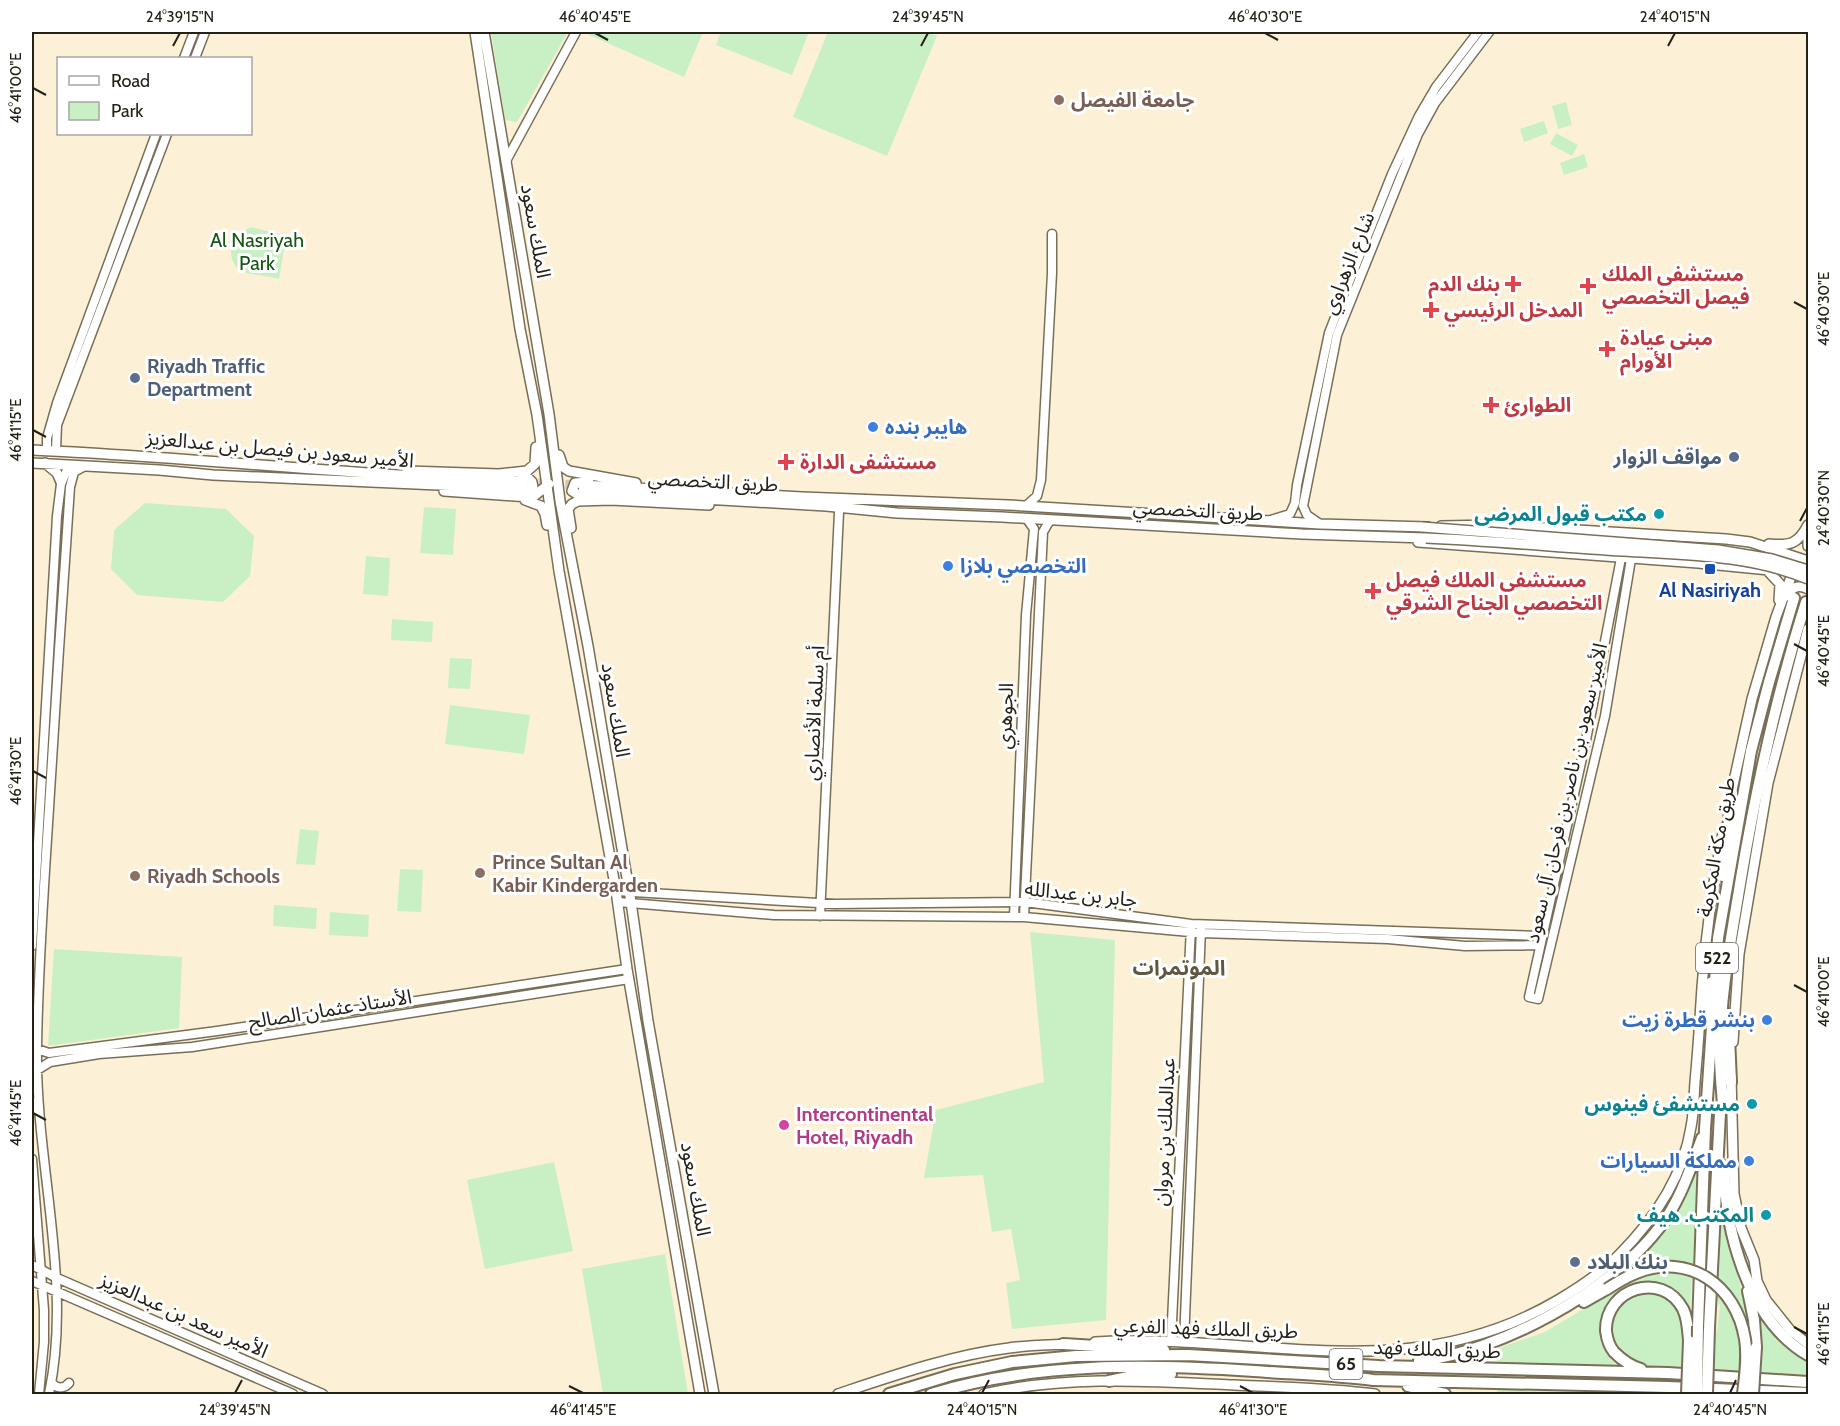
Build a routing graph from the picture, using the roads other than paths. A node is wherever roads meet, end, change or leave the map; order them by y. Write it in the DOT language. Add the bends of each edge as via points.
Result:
graph roads {
  1 [pos="194,32"];
  2 [pos="205,32"];
  3 [pos="470,32"];
  4 [pos="475,32"];
  5 [pos="485,32"];
  6 [pos="1478,32"];
  7 [pos="1489,32"];
  8 [pos="573,35"];
  9 [pos="184,57"];
  10 [pos="195,57"];
  11 [pos="156,135"];
  12 [pos="167,135"];
  13 [pos="492,141"];
  14 [pos="506,161"];
  15 [pos="1052,234"];
  16 [pos="549,414"];
  17 [pos="537,415"];
  18 [pos="32,450"];
  19 [pos="52,450"];
  20 [pos="161,458"];
  21 [pos="32,463"];
  22 [pos="45,464"];
  23 [pos="69,465"];
  24 [pos="85,466"];
  25 [pos="303,474"];
  26 [pos="499,474"];
  27 [pos="1303,481"];
  28 [pos="61,483"];
  29 [pos="639,483"];
  30 [pos="70,487"];
  31 [pos="554,489"];
  32 [pos="499,495"];
  33 [pos="802,497"];
  34 [pos="611,500"];
  35 [pos="1026,506"];
  36 [pos="839,512"];
  37 [pos="897,513"];
  38 [pos="1027,519"];
  39 [pos="1050,520"];
  40 [pos="1271,520"];
  41 [pos="1320,524"];
  42 [pos="1809,525"];
  43 [pos="1422,527"];
  44 [pos="1388,538"];
  45 [pos="1809,540"];
  46 [pos="1750,542"];
  47 [pos="1809,546"];
  48 [pos="1626,558"];
  49 [pos="1809,561"];
  50 [pos="572,569"];
  51 [pos="1766,569"];
  52 [pos="1809,569"];
  53 [pos="559,571"];
  54 [pos="1791,577"];
  55 [pos="1809,581"];
  56 [pos="1809,589"];
  57 [pos="1794,598"];
  58 [pos="1806,602"];
  59 [pos="1776,617"];
  60 [pos="1809,629"];
  61 [pos="1768,783"];
  62 [pos="1732,793"];
  63 [pos="33,889"];
  64 [pos="44,890"];
  65 [pos="629,890"];
  66 [pos="616,891"];
  67 [pos="618,902"];
  68 [pos="631,902"];
  69 [pos="1025,902"];
  70 [pos="821,903"];
  71 [pos="1014,903"];
  72 [pos="820,916"];
  73 [pos="1014,917"];
  74 [pos="1024,917"];
  75 [pos="1735,917"];
  76 [pos="1191,928"];
  77 [pos="1201,928"];
  78 [pos="1718,938"];
  79 [pos="1541,941"];
  80 [pos="32,945"];
  81 [pos="1730,952"];
  82 [pos="627,969"];
  83 [pos="629,979"];
  84 [pos="36,1049"];
  85 [pos="1698,1057"];
  86 [pos="49,1058"];
  87 [pos="37,1070"];
  88 [pos="1731,1082"];
  89 [pos="32,1102"];
  90 [pos="1723,1105"];
  91 [pos="32,1110"];
  92 [pos="1706,1129"];
  93 [pos="32,1159"];
  94 [pos="1177,1210"];
  95 [pos="1190,1210"];
  96 [pos="32,1265"];
  97 [pos="41,1269"];
  98 [pos="1744,1274"];
  99 [pos="1698,1277"];
  100 [pos="57,1278"];
  101 [pos="32,1281"];
  102 [pos="42,1286"];
  103 [pos="57,1292"];
  104 [pos="1689,1341"];
  105 [pos="1171,1342"];
  106 [pos="1184,1342"];
  107 [pos="1806,1342"];
  108 [pos="1064,1344"];
  109 [pos="1188,1355"];
  110 [pos="1809,1355"];
  111 [pos="1445,1357"];
  112 [pos="1379,1366"];
  113 [pos="1206,1368"];
  114 [pos="1668,1373"];
  115 [pos="1372,1380"];
  116 [pos="1108,1381"];
  117 [pos="1809,1382"];
  118 [pos="52,1383"];
  119 [pos="69,1383"];
  120 [pos="1668,1387"];
  121 [pos="1809,1393"];
  122 [pos="39,1395"];
  123 [pos="49,1395"];
  124 [pos="293,1395"];
  125 [pos="323,1395"];
  126 [pos="700,1395"];
  127 [pos="716,1395"];
  128 [pos="838,1395"];
  129 [pos="889,1395"];
  130 [pos="931,1395"];
  131 [pos="984,1395"];
  132 [pos="1375,1395"];
  133 [pos="1445,1395"];
  134 [pos="1631,1395"];
  135 [pos="1687,1395"];
  136 [pos="1697,1395"];
  137 [pos="1707,1395"];
  138 [pos="1743,1395"];
  139 [pos="1753,1395"];
  1 -- 9 [label="street"];
  2 -- 10 [label="street"];
  3 -- 13 [label="main road" via="478,93"];
  4 -- 13 [label="main road, الملك سعود"];
  5 -- 14 [label="main road, الملك سعود"];
  6 -- 27 [label="street" via="1419,116 1349,281 1329,333"];
  7 -- 27 [label="street, شارع الزهراوي" via="1452,78 1409,154 1337,335"];
  8 -- 14 [label="street"];
  11 -- 19 [label="street" via="50,426"];
  12 -- 19 [label="street" via="88,339"];
  13 -- 17 [label="main road, الملك سعود"];
  14 -- 16 [label="main road, الملك سعود"];
  15 -- 35 [label="street" via="1041,480 1037,496"];
  16 -- 29 [label="main road" via="562,467 577,474"];
  16 -- 31 [label="main road, الملك سعود"];
  17 -- 26 [label="main road" via="536,464 528,471"];
  17 -- 31 [label="main road, الملك سعود" via="544,470"];
  18 -- 19 [label="main road, الأمير سعود بن فيصل بن عبدالعزيز"];
  19 -- 20 [label="main road, الأمير سعود بن فيصل بن عبدالعزيز"];
  20 -- 23 [label="main road" via="78,458"];
  20 -- 25 [label="main road, الأمير سعود بن فيصل بن عبدالعزيز"];
  21 -- 22 [label="main road, الأمير سعود بن فيصل بن عبدالعزيز"];
  22 -- 23 [label="main road, الأمير سعود بن فيصل بن عبدالعزيز"];
  22 -- 28 [label="main road" via="57,473"];
  23 -- 24 [label="main road, الأمير سعود بن فيصل بن عبدالعزيز"];
  23 -- 28 [label="street"];
  24 -- 25 [label="main road, الأمير سعود بن فيصل بن عبدالعزيز" via="213,475"];
  24 -- 30 [label="street" via="74,472"];
  25 -- 25 [label="main road, الأمير سعود بن فيصل بن عبدالعزيز" via="426,478 525,485 381,482"];
  25 -- 26 [label="main road" via="318,467"];
  25 -- 32 [label="main road" via="345,486"];
  26 -- 31 [label="main road" via="536,475"];
  26 -- 32 [label="main road" via="528,478 533,488 528,493"];
  27 -- 40 [label="street" via="1297,486 1290,514"];
  27 -- 41 [label="street, شارع الزهراوي" via="1305,512"];
  28 -- 30 [label="street"];
  28 -- 63 [label="street"];
  29 -- 31 [label="main road" via="576,477"];
  29 -- 33 [label="main road"];
  29 -- 34 [label="main road" via="583,481 573,486 572,491 580,496"];
  30 -- 64 [label="street"];
  31 -- 32 [label="main road" via="529,497"];
  31 -- 34 [label="main road" via="576,498"];
  31 -- 50 [label="main road, الملك سعود"];
  31 -- 53 [label="main road, الملك سعود"];
  32 -- 53 [label="main road" via="541,506"];
  33 -- 35 [label="main road, طريق التخصصي"];
  33 -- 37 [label="main road, طريق التخصصي" via="582,489"];
  34 -- 36 [label="main road"];
  34 -- 50 [label="main road" via="578,501 568,509"];
  35 -- 40 [label="main road, طريق التخصصي"];
  36 -- 37 [label="main road"];
  36 -- 70 [label="street, أم سلمة الأنصاري"];
  37 -- 38 [label="main road, طريق التخصصي"];
  38 -- 39 [label="main road, طريق التخصصي"];
  38 -- 71 [label="street, الجوهري" via="1034,529 1026,615"];
  39 -- 44 [label="main road, طريق التخصصي"];
  39 -- 69 [label="street, الجوهري" via="1043,532"];
  40 -- 41 [label="main road, طريق التخصصي"];
  41 -- 43 [label="main road, طريق التخصصي"];
  42 -- 46 [label="main road" via="1795,542 1785,545"];
  43 -- 46 [label="main road" via="1495,525"];
  43 -- 52 [label="main road, طريق التخصصي, bridge" via="1718,550"];
  44 -- 48 [label="main road"];
  44 -- 55 [label="main road, طريق التخصصي, bridge" via="1524,543 1710,557 1767,565"];
  45 -- 47 [label="main road"];
  46 -- 49 [label="main road"];
  46 -- 51 [label="main road" via="1774,555 1774,562"];
  48 -- 51 [label="main road"];
  48 -- 79 [label="street, الأمير سعود بن ناصر بن فرحان آل سعود"];
  48 -- 79 [label="street, الأمير سعود بن ناصر بن فرحان آل سعود" via="1605,716 1533,998"];
  50 -- 65 [label="main road, الملك سعود"];
  51 -- 54 [label="main road"];
  51 -- 59 [label="main road" via="1780,584"];
  52 -- 54 [label="main road"];
  53 -- 66 [label="main road, الملك سعود"];
  54 -- 55 [label="main road"];
  54 -- 59 [label="main road"];
  56 -- 59 [label="main road" via="1792,588"];
  57 -- 78 [label="highway, طريق مكة المكرمة / 522" via="1751,751"];
  58 -- 75 [label="highway, طريق مكة المكرمة / 522" via="1763,758"];
  59 -- 62 [label="main road" via="1752,699"];
  60 -- 61 [label="main road"];
  61 -- 75 [label="main road"];
  61 -- 88 [label="main road" via="1739,954"];
  62 -- 78 [label="highway"];
  62 -- 85 [label="main road" via="1710,912"];
  63 -- 64 [label="street"];
  63 -- 80 [label="street"];
  64 -- 84 [label="street"];
  65 -- 66 [label="street, جابر بن عبدالله"];
  65 -- 68 [label="main road, الملك سعود"];
  65 -- 70 [label="street, جابر بن عبدالله"];
  66 -- 67 [label="main road, الملك سعود"];
  67 -- 68 [label="street, جابر بن عبدالله"];
  67 -- 82 [label="main road, الملك سعود"];
  68 -- 72 [label="street, جابر بن عبدالله"];
  68 -- 127 [label="main road, الملك سعود" via="648,1021"];
  69 -- 71 [label="street, جابر بن عبدالله"];
  69 -- 74 [label="street, الجوهري"];
  69 -- 76 [label="street, جابر بن عبدالله"];
  70 -- 71 [label="street, جابر بن عبدالله"];
  70 -- 72 [label="street, أم سلمة الأنصاري"];
  71 -- 73 [label="street, الجوهري"];
  72 -- 73 [label="street, جابر بن عبدالله"];
  73 -- 74 [label="street, جابر بن عبدالله"];
  74 -- 76 [label="street, جابر بن عبدالله"];
  75 -- 81 [label="highway, طريق مكة المكرمة / 522"];
  76 -- 77 [label="street, جابر بن عبدالله"];
  76 -- 94 [label="street, عبدالملك بن مروان"];
  77 -- 79 [label="street, جابر بن عبدالله" via="1465,946"];
  77 -- 95 [label="street, عبدالملك بن مروان"];
  78 -- 85 [label="main road"];
  78 -- 92 [label="highway, طريق مكة المكرمة / 522"];
  81 -- 88 [label="highway"];
  81 -- 90 [label="highway, طريق مكة المكرمة / 522" via="1720,1054"];
  82 -- 83 [label="main road, الملك سعود"];
  82 -- 86 [label="street, الأستاذ عثمان الصالح"];
  83 -- 86 [label="street, الأستاذ عثمان الصالح" via="192,1047"];
  83 -- 126 [label="main road, الملك سعود"];
  84 -- 86 [label="street, الأستاذ عثمان الصالح"];
  84 -- 87 [label="street"];
  85 -- 106 [label="main road, طريق الملك فهد الفرعي" via="1692,1127 1670,1190 1649,1222 1606,1269 1539,1311 1475,1337 1376,1352"];
  86 -- 87 [label="street, الأستاذ عثمان الصالح"];
  87 -- 100 [label="street"];
  88 -- 107 [label="main road" via="1734,1194 1741,1228 1766,1300 1790,1330"];
  89 -- 91 [label="street"];
  90 -- 98 [label="highway" via="1727,1207"];
  90 -- 137 [label="highway, طريق مكة المكرمة / 522, bridge"];
  92 -- 99 [label="highway, طريق مكة المكرمة / 522"];
  92 -- 111 [label="highway" via="1678,1199 1636,1253 1591,1290 1534,1324"];
  93 -- 97 [label="street"];
  94 -- 95 [label="street"];
  94 -- 105 [label="street, عبدالملك بن مروان"];
  95 -- 106 [label="street, عبدالملك بن مروان"];
  96 -- 97 [label="street, الأمير سعد بن عبدالعزيز"];
  97 -- 100 [label="street, الأمير سعد بن عبدالعزيز"];
  97 -- 102 [label="street"];
  98 -- 110 [label="highway" via="1766,1316"];
  98 -- 139 [label="highway, bridge" via="1754,1320"];
  99 -- 104 [label="highway"];
  99 -- 136 [label="highway, طريق مكة المكرمة / 522, bridge"];
  100 -- 103 [label="street"];
  100 -- 125 [label="street, الأمير سعد بن عبدالعزيز"];
  101 -- 102 [label="street, الأمير سعد بن عبدالعزيز"];
  102 -- 103 [label="street, الأمير سعد بن عبدالعزيز"];
  102 -- 122 [label="street" via="44,1342"];
  103 -- 118 [label="street"];
  103 -- 124 [label="street, الأمير سعد بن عبدالعزيز"];
  104 -- 114 [label="highway" via="1683,1309 1661,1290 1632,1290 1611,1309 1606,1333 1614,1351 1634,1367"];
  104 -- 135 [label="highway, bridge"];
  105 -- 106 [label="main road, طريق الملك فهد الفرعي"];
  105 -- 108 [label="main road, طريق الملك فهد الفرعي"];
  108 -- 109 [label="highway"];
  108 -- 128 [label="main road, طريق الملك فهد الفرعي" via="1007,1348 885,1378"];
  109 -- 112 [label="highway, طريق الملك فهد / 65"];
  109 -- 129 [label="highway, طريق الملك فهد / 65" via="1076,1356 1012,1362 955,1374"];
  111 -- 112 [label="highway"];
  111 -- 138 [label="highway, bridge" via="1496,1345 1536,1330 1636,1273 1684,1268 1715,1283 1733,1304 1746,1351"];
  112 -- 114 [label="highway, طريق الملك فهد / 65"];
  113 -- 115 [label="highway, طريق الملك فهد / 65"];
  113 -- 116 [label="highway" via="1196,1374 1133,1376"];
  113 -- 130 [label="highway, طريق الملك فهد / 65" via="1056,1369 987,1379"];
  114 -- 117 [label="highway, طريق الملك فهد / 65"];
  115 -- 120 [label="highway, طريق الملك فهد / 65"];
  115 -- 133 [label="highway"];
  116 -- 131 [label="main road" via="1053,1383"];
  116 -- 132 [label="main road"];
  118 -- 119 [label="street" via="63,1387"];
  118 -- 123 [label="street"];
  120 -- 121 [label="highway, طريق الملك فهد / 65"];
  120 -- 134 [label="highway"];
}
